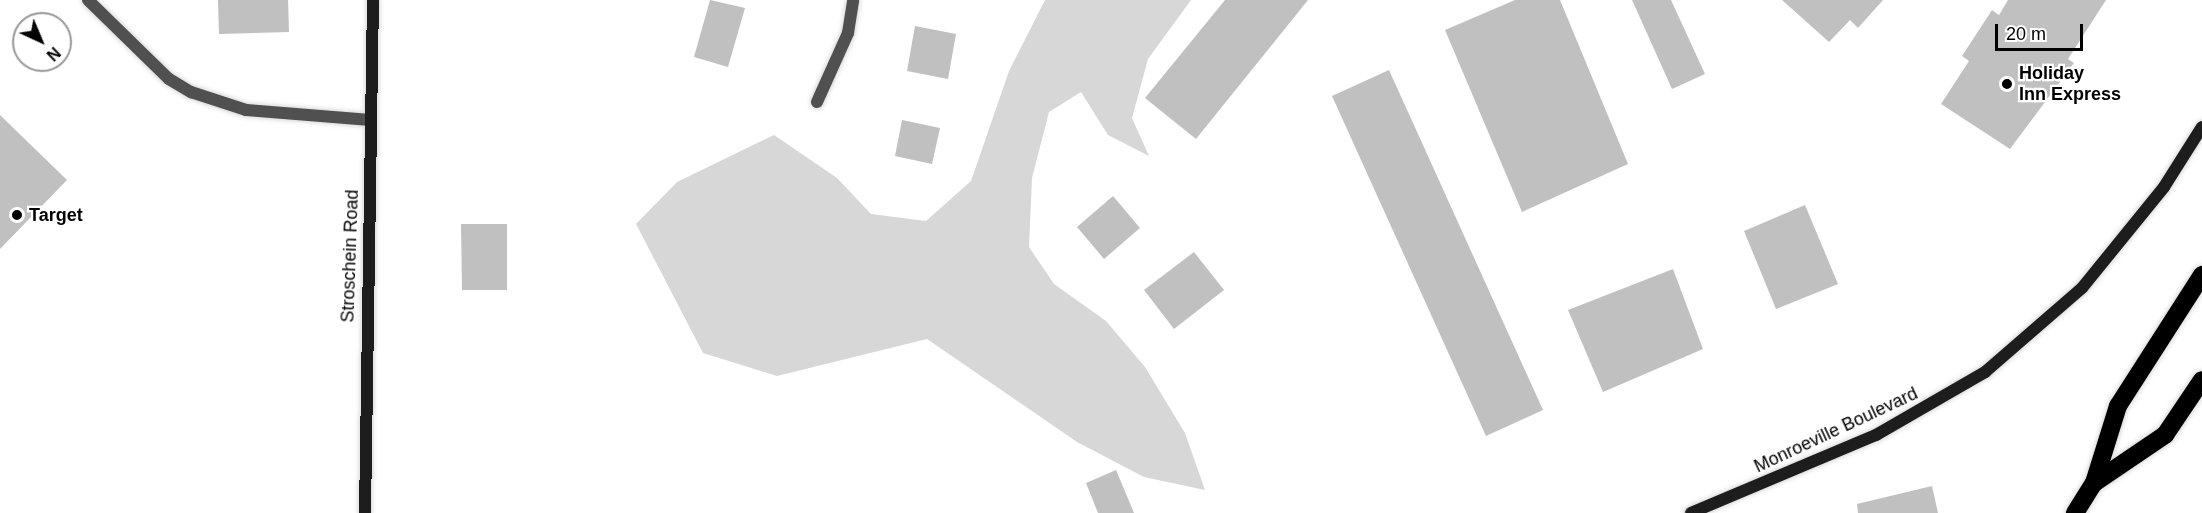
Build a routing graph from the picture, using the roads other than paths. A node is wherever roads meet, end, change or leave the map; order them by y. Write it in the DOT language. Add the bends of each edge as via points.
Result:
graph roads {
  1 [pos="88,0"];
  2 [pos="373,0"];
  3 [pos="853,0"];
  4 [pos="817,102"];
  5 [pos="371,120"];
  6 [pos="2202,127"];
  7 [pos="2202,274"];
  8 [pos="2202,380"];
  9 [pos="2094,483"];
  10 [pos="365,513"];
  11 [pos="1692,513"];
  12 [pos="2075,513"];
  1 -- 5 [label="street" via="153,64 191,92 246,110"];
  2 -- 5 [label="main road, Stroschein Road"];
  3 -- 4 [label="street" via="848,33"];
  5 -- 10 [label="main road, Stroschein Road"];
  6 -- 11 [label="main road, Monroeville Boulevard" via="2111,256 2059,310 1993,366 1876,435"];
  7 -- 9 [label="highway" via="2118,406"];
  8 -- 9 [label="highway" via="2165,435"];
  9 -- 12 [label="highway"];
}
